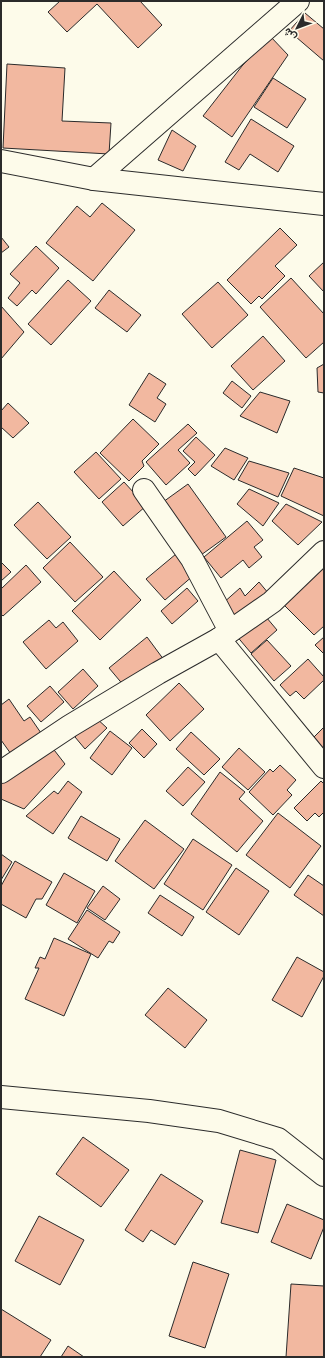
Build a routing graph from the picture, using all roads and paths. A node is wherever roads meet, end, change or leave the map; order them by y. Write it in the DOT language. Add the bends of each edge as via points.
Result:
graph roads {
  1 [pos="298,1"];
  2 [pos="1,161"];
  3 [pos="94,179"];
  4 [pos="324,204"];
  5 [pos="144,490"];
  6 [pos="324,552"];
  7 [pos="225,635"];
  8 [pos="324,767"];
  9 [pos="1,772"];
  10 [pos="1,1097"];
  11 [pos="324,1175"];
  1 -- 3 [label="street"];
  2 -- 3 [label="street"];
  3 -- 4 [label="street"];
  5 -- 7 [label="street" via="192,559"];
  6 -- 7 [label="street" via="272,602"];
  7 -- 8 [label="street"];
  7 -- 9 [label="street" via="70,726"];
  10 -- 11 [label="street" via="149,1110 220,1121 278,1139"];
}
